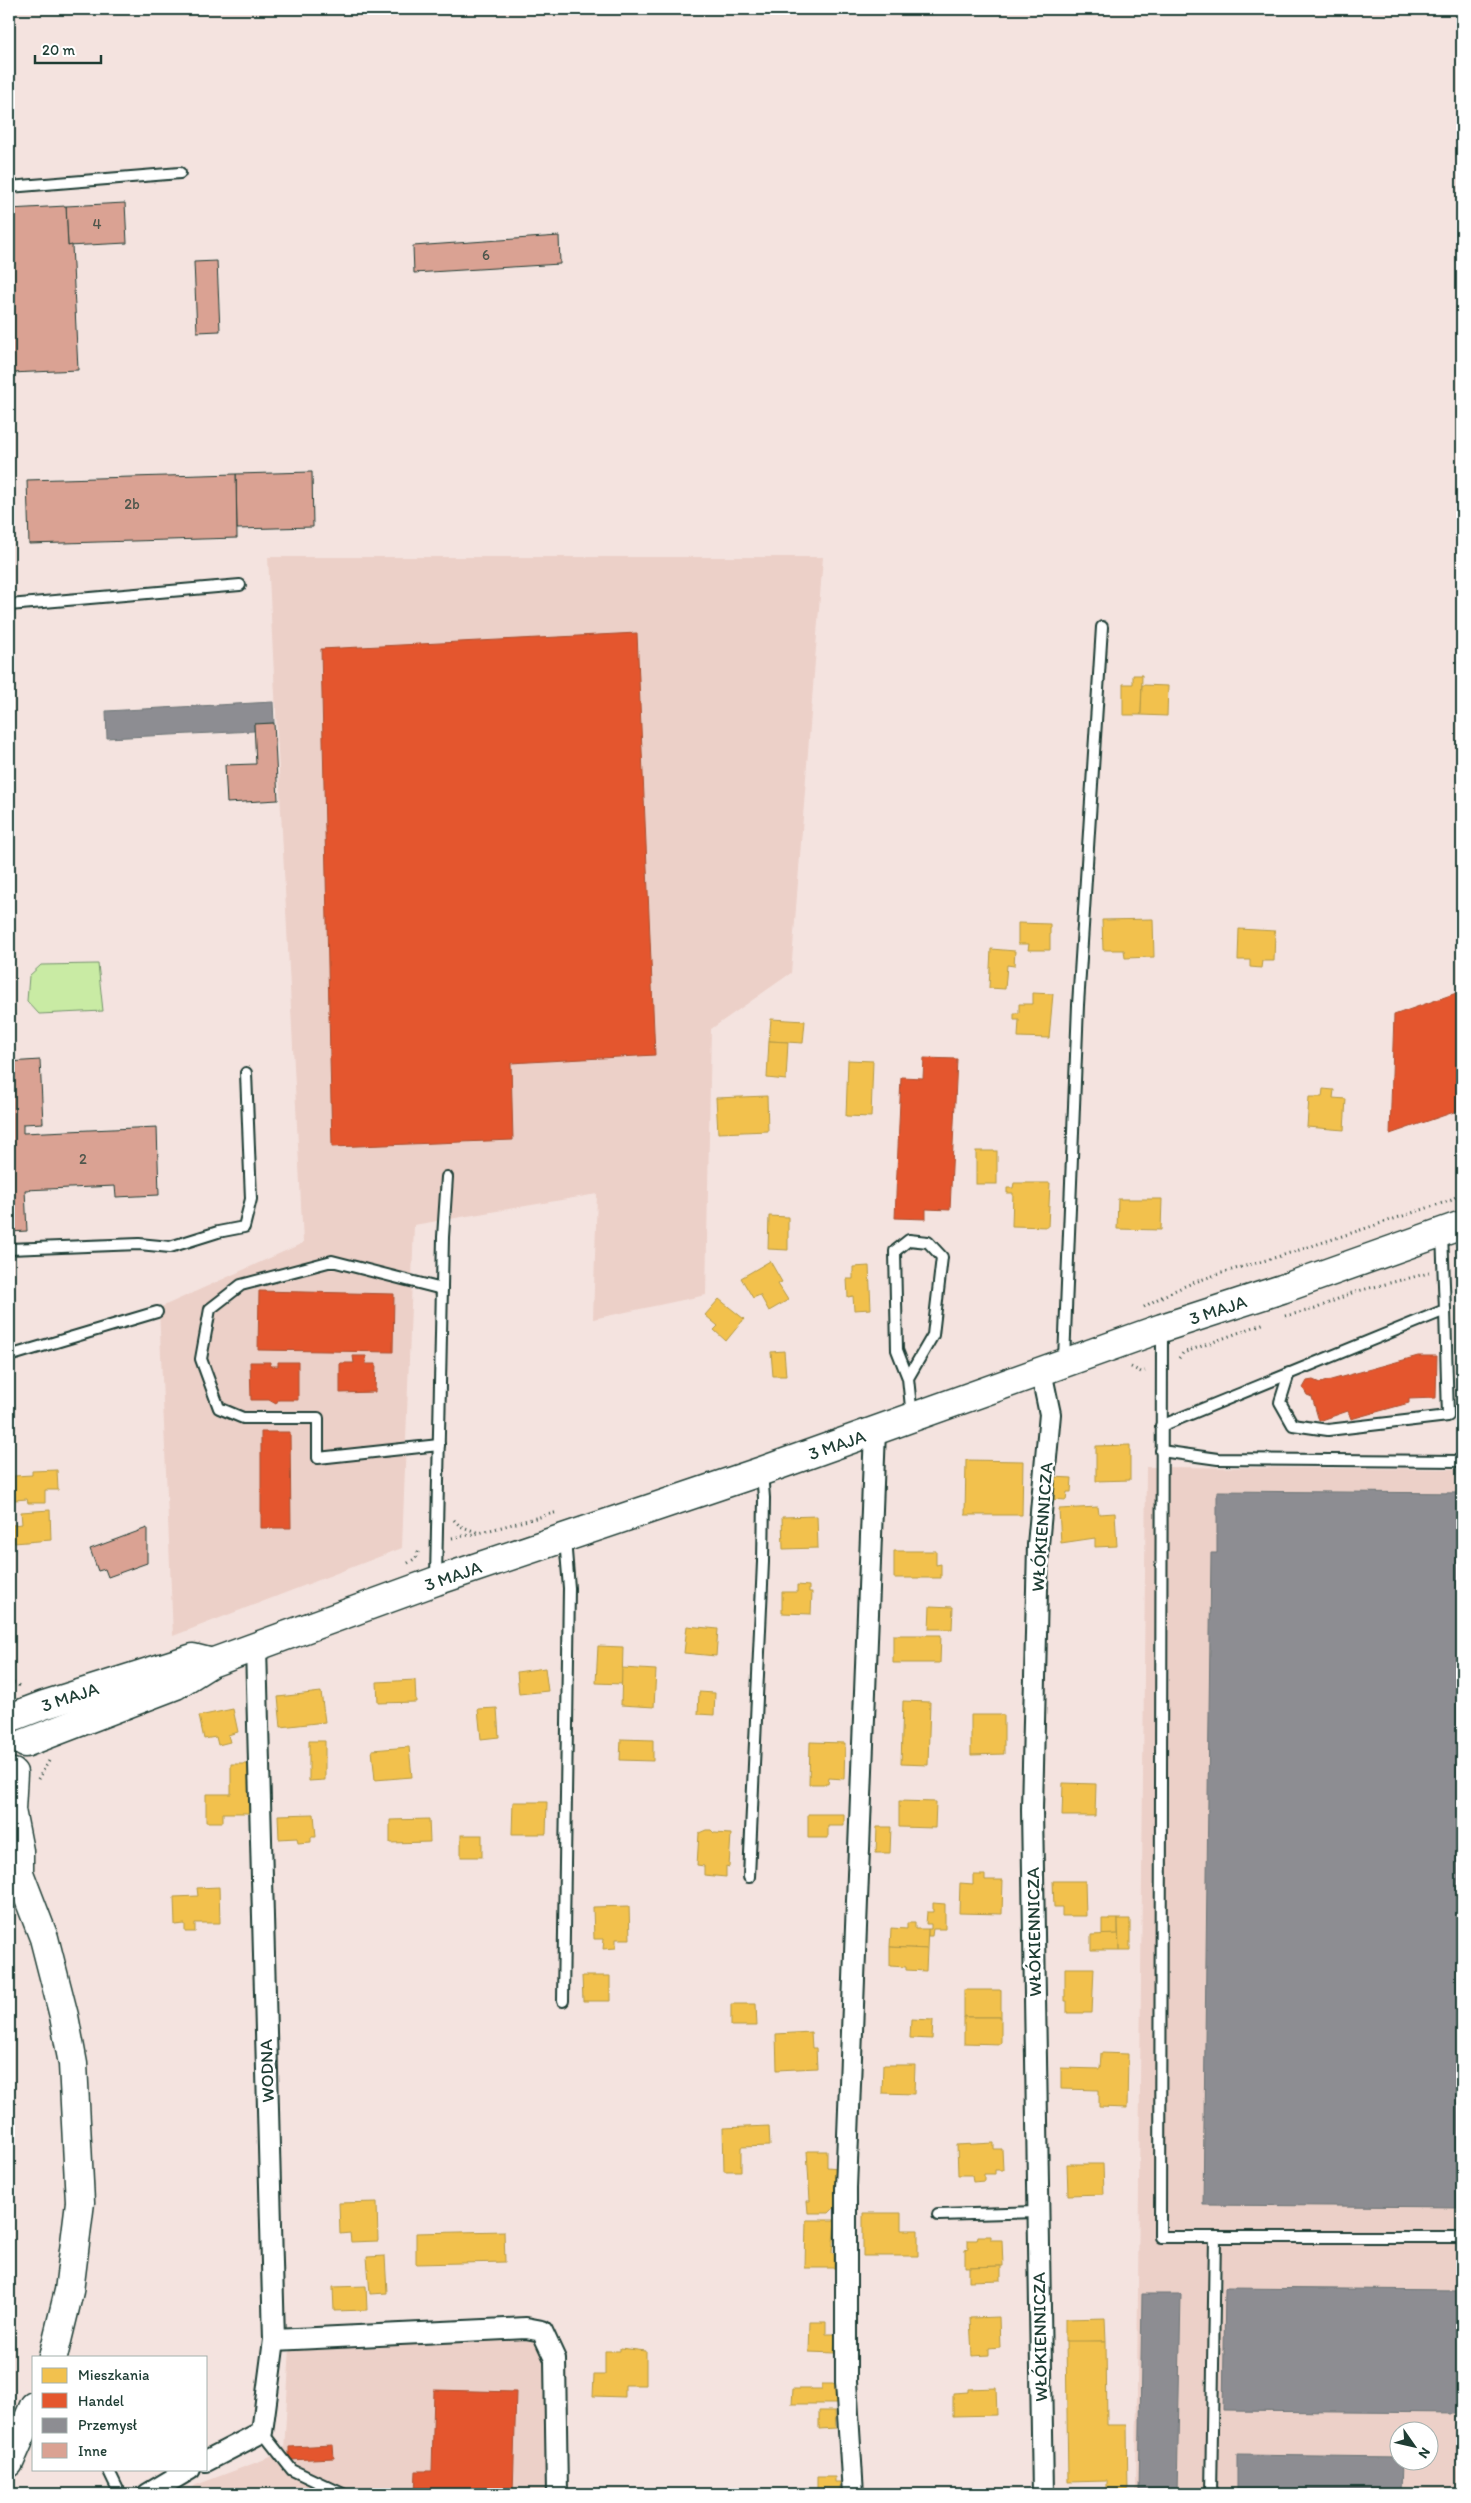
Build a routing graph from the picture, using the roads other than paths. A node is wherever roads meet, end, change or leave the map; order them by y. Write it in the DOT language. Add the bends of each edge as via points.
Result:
graph roads {
  1 [pos="180,173"];
  2 [pos="9,187"];
  3 [pos="240,585"];
  4 [pos="9,605"];
  5 [pos="1102,627"];
  6 [pos="246,1073"];
  7 [pos="447,1177"];
  8 [pos="1452,1229"];
  9 [pos="9,1249"];
  10 [pos="442,1289"];
  11 [pos="1445,1310"];
  12 [pos="156,1312"];
  13 [pos="1162,1328"];
  14 [pos="9,1356"];
  15 [pos="1052,1367"];
  16 [pos="1289,1373"];
  17 [pos="908,1378"];
  18 [pos="912,1418"];
  19 [pos="1161,1426"];
  20 [pos="875,1431"];
  21 [pos="439,1445"];
  22 [pos="1161,1451"];
  23 [pos="1462,1461"];
  24 [pos="762,1470"];
  25 [pos="565,1538"];
  26 [pos="436,1582"];
  27 [pos="256,1647"];
  28 [pos="210,1663"];
  29 [pos="12,1713"];
  30 [pos="25,1743"];
  31 [pos="11,1775"];
  32 [pos="14,1867"];
  33 [pos="748,1877"];
  34 [pos="563,2001"];
  35 [pos="1038,2212"];
  36 [pos="938,2215"];
  37 [pos="1215,2237"];
  38 [pos="1462,2237"];
  39 [pos="274,2340"];
  40 [pos="53,2356"];
  41 [pos="32,2411"];
  42 [pos="262,2432"];
  43 [pos="208,2459"];
  44 [pos="9,2464"];
  45 [pos="108,2470"];
  46 [pos="188,2470"];
  47 [pos="120,2494"];
  48 [pos="148,2494"];
  49 [pos="343,2494"];
  50 [pos="556,2494"];
  51 [pos="853,2494"];
  52 [pos="1043,2494"];
  53 [pos="1212,2494"];
  1 -- 2 [label="lane"];
  3 -- 4 [label="lane"];
  5 -- 15 [label="lane"];
  6 -- 9 [label="lane" via="251,1199 244,1227 170,1247 139,1244"];
  7 -- 10 [label="lane"];
  8 -- 11 [label="lane"];
  8 -- 13 [label="street, 3 MAJA"];
  10 -- 21 [label="lane"];
  10 -- 21 [label="lane" via="332,1262 241,1285 210,1308 201,1359 219,1408 243,1418 318,1418 318,1458"];
  11 -- 16 [label="lane"];
  11 -- 16 [label="lane" via="1448,1416 1328,1430 1294,1426 1280,1402"];
  12 -- 14 [label="lane"];
  13 -- 15 [label="street, 3 MAJA"];
  13 -- 19 [label="lane"];
  15 -- 18 [label="street, 3 MAJA"];
  15 -- 35 [label="street, WŁÓKIENNICZA" via="1038,1545 1032,1810"];
  16 -- 19 [label="lane"];
  17 -- 17 [label="lane" via="933,1335 942,1257 928,1242 909,1240 895,1251 897,1350"];
  17 -- 18 [label="lane"];
  18 -- 20 [label="street, 3 MAJA"];
  19 -- 22 [label="lane"];
  20 -- 24 [label="street, 3 MAJA"];
  20 -- 51 [label="street" via="846,2188 846,2382"];
  21 -- 26 [label="lane"];
  22 -- 23 [label="lane" via="1218,1460"];
  22 -- 37 [label="lane" via="1160,2237"];
  24 -- 25 [label="street, 3 MAJA"];
  24 -- 33 [label="lane" via="763,1562"];
  25 -- 26 [label="street, 3 MAJA"];
  25 -- 34 [label="lane" via="569,1588"];
  26 -- 27 [label="street, 3 MAJA"];
  27 -- 28 [label="street, 3 MAJA"];
  27 -- 39 [label="street, WODNA"];
  28 -- 29 [label="street, 3 MAJA" via="193,1658"];
  28 -- 30 [label="street, 3 MAJA" via="176,1685"];
  29 -- 30 [label="street" via="21,1727"];
  30 -- 31 [label="street" via="20,1763"];
  31 -- 32 [label="street" via="11,1810 19,1851"];
  32 -- 40 [label="street" via="44,1938 73,2064 80,2202 69,2291"];
  35 -- 36 [label="lane"];
  35 -- 52 [label="street, WŁÓKIENNICZA"];
  37 -- 38 [label="lane"];
  37 -- 53 [label="lane"];
  39 -- 42 [label="street, WODNA"];
  39 -- 50 [label="street" via="526,2328 542,2331 555,2359"];
  41 -- 44 [label="street"];
  42 -- 43 [label="street"];
  42 -- 49 [label="lane" via="292,2470"];
  45 -- 47 [label="lane"];
  46 -- 48 [label="street"];
}
